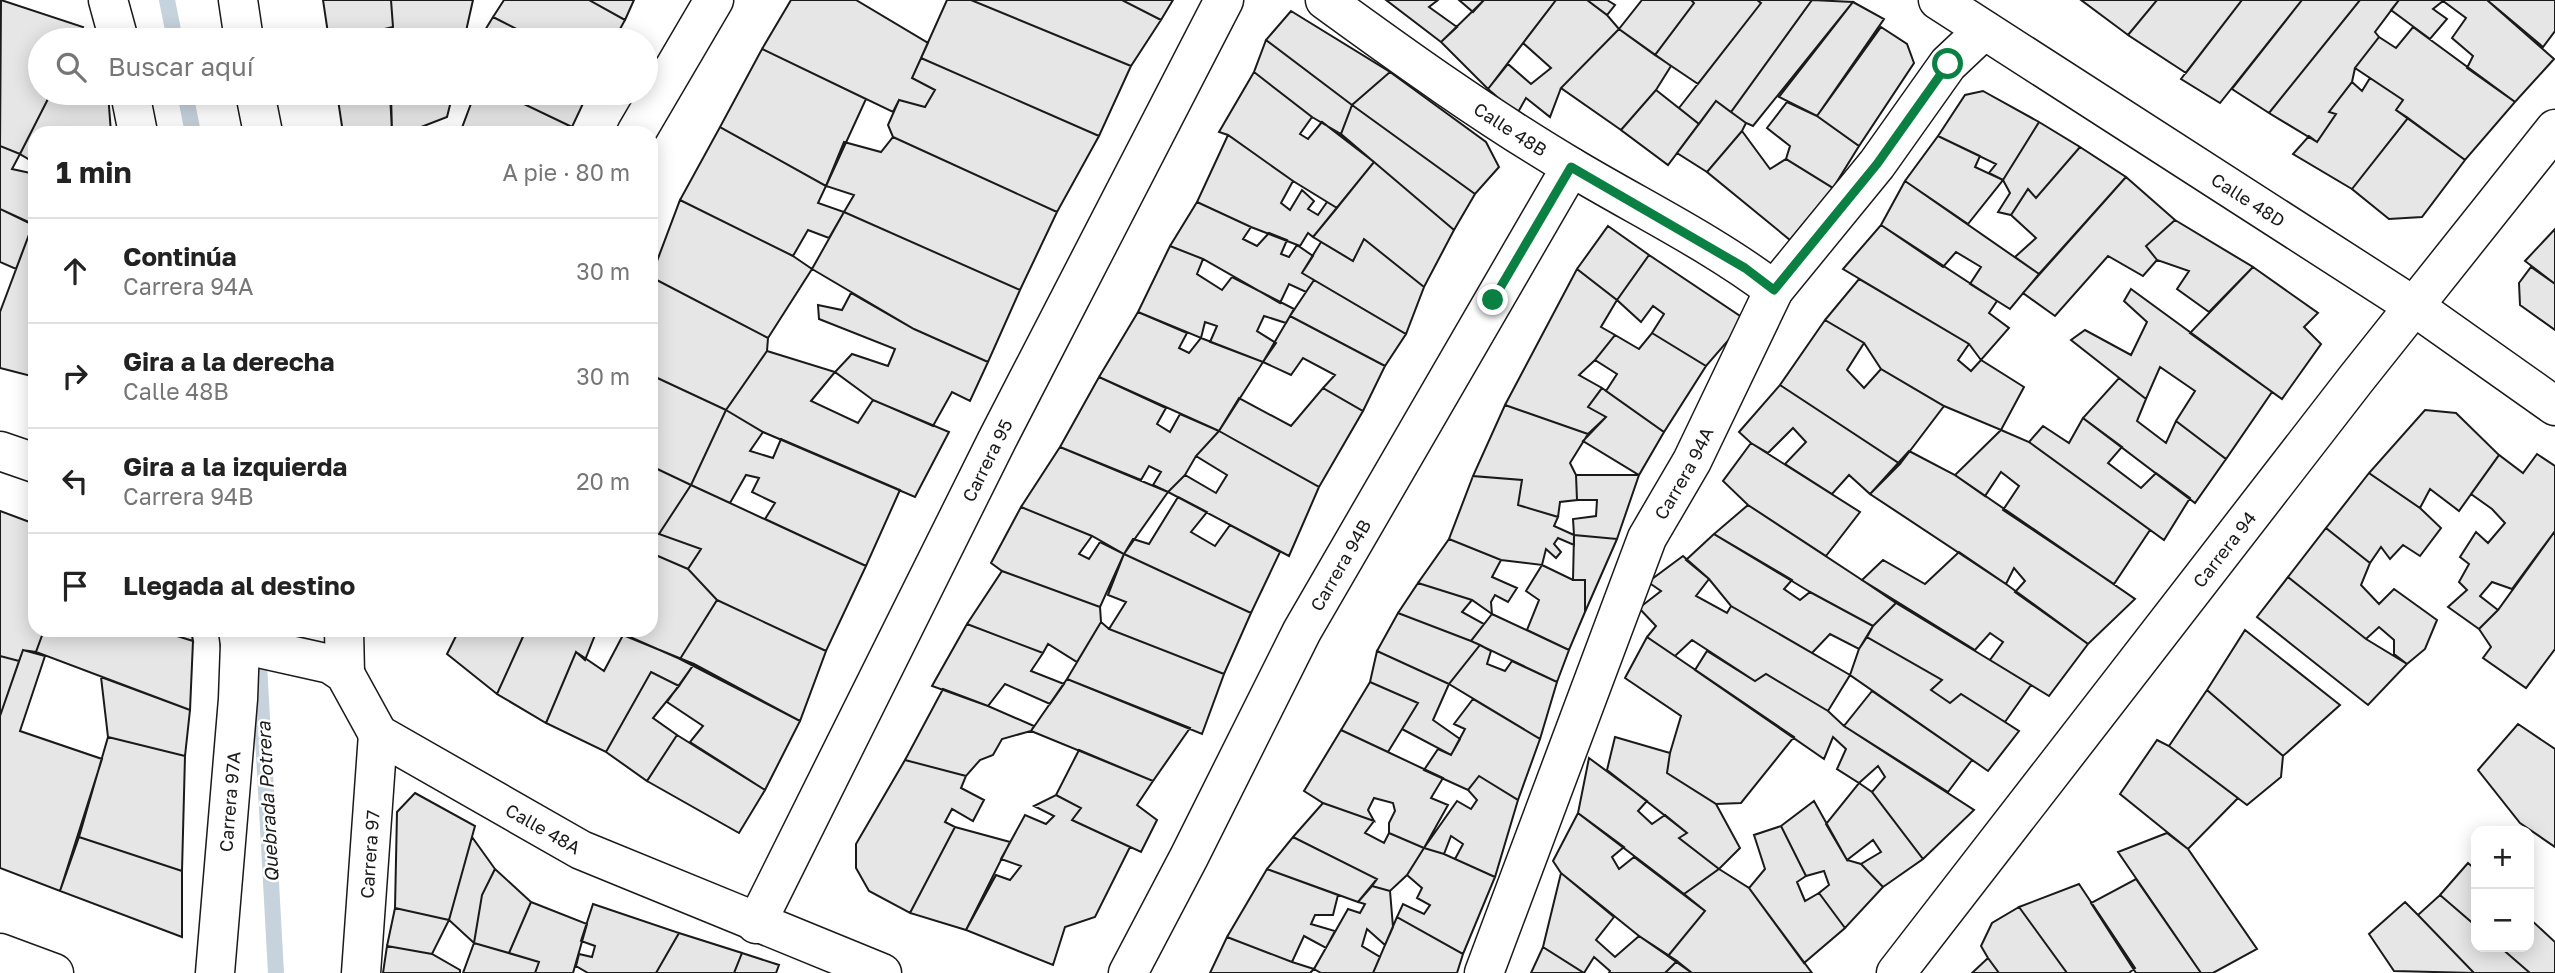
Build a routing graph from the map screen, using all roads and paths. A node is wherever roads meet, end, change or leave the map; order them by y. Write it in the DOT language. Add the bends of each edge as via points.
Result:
graph roads {
  1 [pos="108,0"];
  2 [pos="239,0"];
  3 [pos="715,0"];
  4 [pos="1224,0"];
  5 [pos="1325,0"];
  6 [pos="1938,0"];
  7 [pos="116,28"];
  8 [pos="242,28"];
  9 [pos="1984,30"];
  10 [pos="658,96"];
  11 [pos="132,105"];
  12 [pos="257,105"];
  13 [pos="653,105"];
  14 [pos="137,126"];
  15 [pos="262,126"];
  16 [pos="640,126"];
  17 [pos="2555,130"];
  18 [pos="1571,167"];
  19 [pos="1774,290"];
  20 [pos="2415,307"];
  21 [pos="2555,406"];
  22 [pos="0,452"];
  23 [pos="28,461"];
  24 [pos="244,641"];
  25 [pos="340,656"];
  26 [pos="378,734"];
  27 [pos="757,923"];
  28 [pos="0,953"];
  29 [pos="54,973"];
  30 [pos="215,973"];
  31 [pos="361,973"];
  32 [pos="882,973"];
  33 [pos="1128,973"];
  34 [pos="1484,973"];
  35 [pos="1896,973"];
  1 -- 7 [label="street"];
  2 -- 8 [label="street"];
  3 -- 10 [label="street"];
  4 -- 27 [label="street, Carrera 95" via="997,440"];
  5 -- 18 [label="street, Calle 48B" via="1434,79"];
  6 -- 9 [label="street, Calle 48D"];
  9 -- 19 [label="street, Carrera 94A" via="1948,64 1877,164"];
  9 -- 20 [label="street, Calle 48D"];
  11 -- 14 [label="street"];
  12 -- 15 [label="street"];
  13 -- 16 [label="street"];
  17 -- 20 [label="street, Carrera 94"];
  18 -- 19 [label="street, Calle 48B" via="1745,268"];
  18 -- 33 [label="street, Carrera 94B" via="1302,631"];
  19 -- 34 [label="street, Carrera 94A" via="1692,461 1647,538"];
  20 -- 21 [label="street, Calle 48D"];
  20 -- 35 [label="street, Carrera 94"];
  22 -- 23 [label="street"];
  24 -- 25 [label="street"];
  24 -- 30 [label="street, Carrera 97A"];
  25 -- 26 [label="street"];
  26 -- 27 [label="street, Calle 48A" via="581,850"];
  26 -- 31 [label="street, Carrera 97"];
  27 -- 32 [label="street, Calle 48A"];
  28 -- 29 [label="street"];
}
